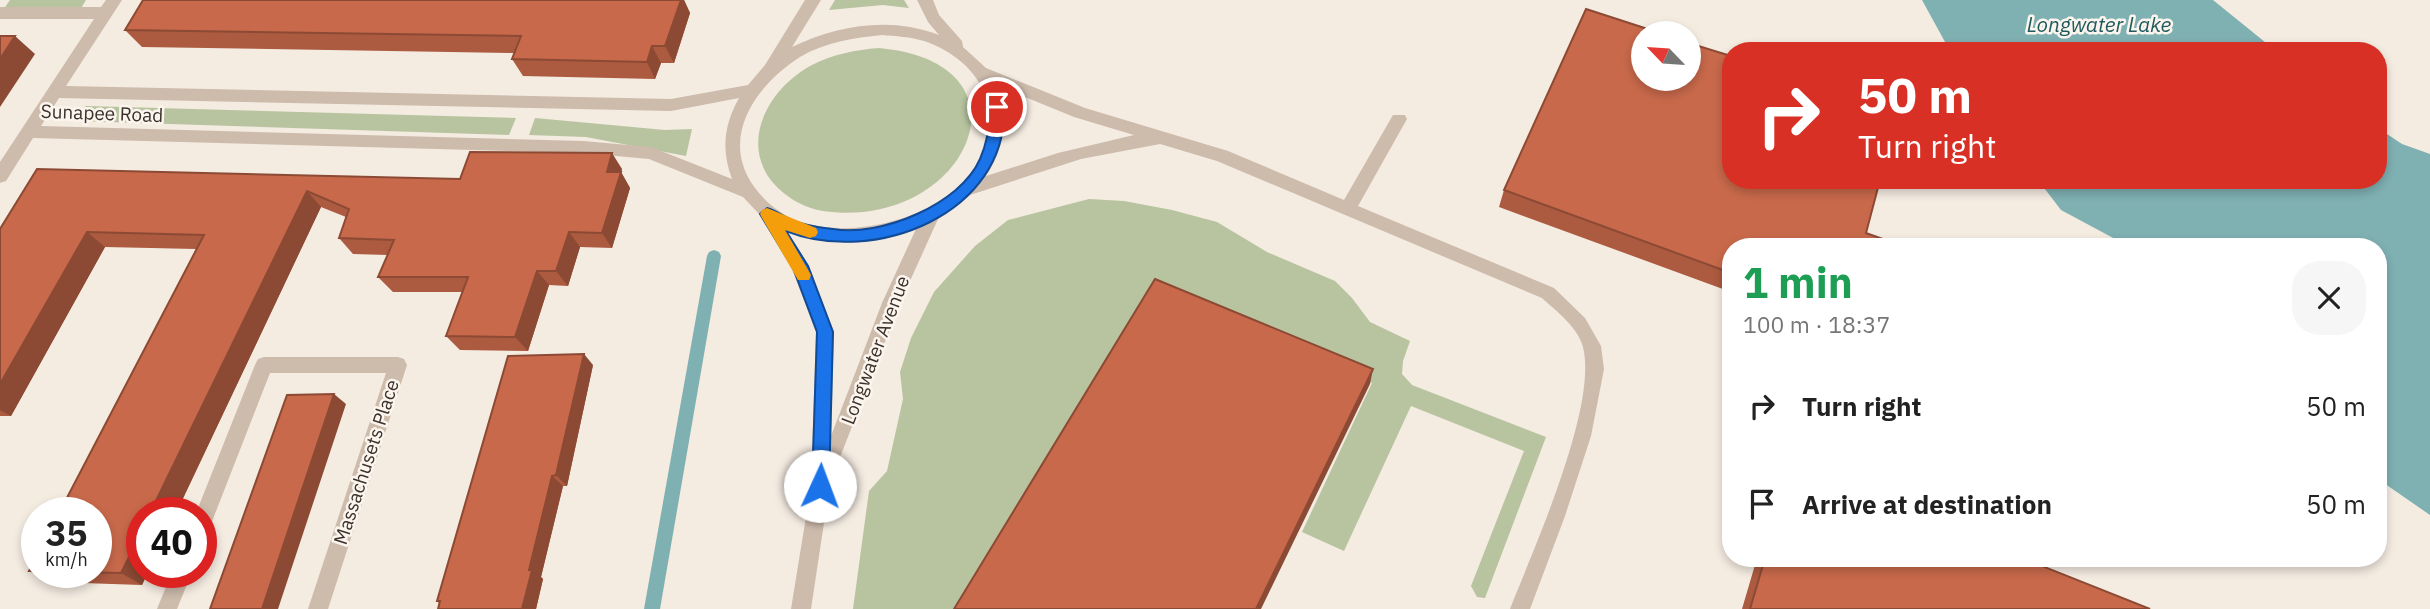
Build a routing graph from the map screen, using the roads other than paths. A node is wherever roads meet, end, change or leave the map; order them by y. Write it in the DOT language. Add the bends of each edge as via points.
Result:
graph roads {
  1 [pos="3,0"];
  2 [pos="813,0"];
  3 [pos="925,0"];
  4 [pos="0,4"];
  5 [pos="110,7"];
  6 [pos="0,13"];
  7 [pos="968,58"];
  8 [pos="769,71"];
  9 [pos="985,74"];
  10 [pos="751,90"];
  11 [pos="55,92"];
  12 [pos="1399,119"];
  13 [pos="28,132"];
  14 [pos="1163,138"];
  15 [pos="0,176"];
  16 [pos="744,191"];
  17 [pos="963,191"];
  18 [pos="1348,209"];
  19 [pos="767,214"];
  20 [pos="931,215"];
  21 [pos="820,486"];
  22 [pos="212,497"];
  23 [pos="176,588"];
  24 [pos="167,609"];
  25 [pos="318,609"];
  26 [pos="801,609"];
  27 [pos="1520,609"];
  1 -- 4 [label="street"];
  2 -- 8 [label="street"];
  3 -- 7 [label="street" via="933,18"];
  5 -- 6 [label="street"];
  5 -- 11 [label="street"];
  7 -- 8 [label="street" via="930,37 882,29 826,39"];
  7 -- 9 [label="street"];
  8 -- 10 [label="street"];
  9 -- 14 [label="street" via="1080,113"];
  9 -- 17 [label="street" via="994,93 997,125 986,163"];
  10 -- 11 [label="street, Sunapee Road" via="671,105"];
  10 -- 16 [label="street" via="736,114 731,139 733,164"];
  11 -- 13 [label="street, Sunapee Road"];
  12 -- 18 [label="street"];
  13 -- 15 [label="street"];
  13 -- 16 [label="street, Sunapee Road" via="596,148 651,153"];
  14 -- 17 [label="street" via="1114,143 1050,159"];
  14 -- 18 [label="street" via="1222,156"];
  16 -- 19 [label="street"];
  17 -- 20 [label="street"];
  18 -- 27 [label="street" via="1548,293 1576,319 1593,347 1595,374 1581,443"];
  19 -- 20 [label="street" via="793,227 836,236 885,232"];
  19 -- 21 [label="street, Longwater Avenue" via="800,266 825,332"];
  20 -- 21 [label="street, Longwater Avenue" via="891,303"];
  21 -- 26 [label="street, Longwater Avenue"];
  22 -- 25 [label="street, Massachusets Place" via="264,365 398,365"];
  23 -- 24 [label="street"];
}
